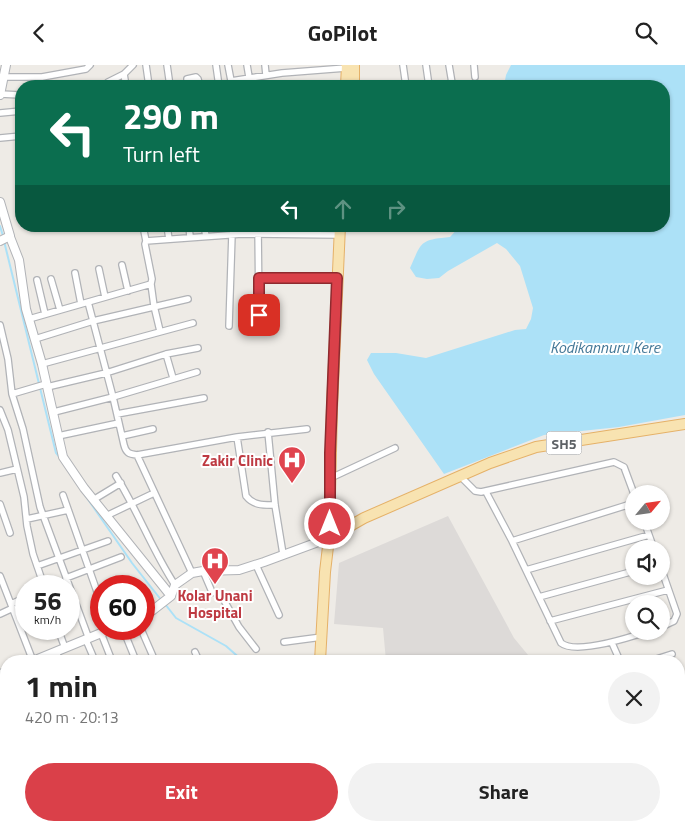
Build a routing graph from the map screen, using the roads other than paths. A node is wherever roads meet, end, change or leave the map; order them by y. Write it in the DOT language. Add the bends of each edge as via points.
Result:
graph roads {
  1 [pos="6,65"];
  2 [pos="90,65"];
  3 [pos="132,65"];
  4 [pos="139,65"];
  5 [pos="146,65"];
  6 [pos="167,65"];
  7 [pos="216,65"];
  8 [pos="228,65"];
  9 [pos="247,65"];
  10 [pos="264,65"];
  11 [pos="282,65"];
  12 [pos="403,65"];
  13 [pos="426,65"];
  14 [pos="449,65"];
  15 [pos="474,65"];
  16 [pos="349,66"];
  17 [pos="298,68"];
  18 [pos="282,73"];
  19 [pos="124,74"];
  20 [pos="266,75"];
  21 [pos="4,77"];
  22 [pos="249,77"];
  23 [pos="475,77"];
  24 [pos="112,80"];
  25 [pos="125,80"];
  26 [pos="148,80"];
  27 [pos="169,80"];
  28 [pos="187,80"];
  29 [pos="198,80"];
  30 [pos="218,80"];
  31 [pos="230,80"];
  32 [pos="240,80"];
  33 [pos="347,80"];
  34 [pos="352,80"];
  35 [pos="405,80"];
  36 [pos="428,80"];
  37 [pos="452,80"];
  38 [pos="0,95"];
  39 [pos="15,95"];
  40 [pos="15,112"];
  41 [pos="0,113"];
  42 [pos="15,137"];
  43 [pos="0,139"];
  44 [pos="0,202"];
  45 [pos="144,232"];
  46 [pos="168,232"];
  47 [pos="190,232"];
  48 [pos="205,232"];
  49 [pos="224,232"];
  50 [pos="325,232"];
  51 [pos="340,232"];
  52 [pos="347,232"];
  53 [pos="232,234"];
  54 [pos="242,234"];
  55 [pos="259,234"];
  56 [pos="294,234"];
  57 [pos="224,235"];
  58 [pos="206,236"];
  59 [pos="190,237"];
  60 [pos="5,239"];
  61 [pos="169,239"];
  62 [pos="146,241"];
  63 [pos="122,265"];
  64 [pos="99,269"];
  65 [pos="75,273"];
  66 [pos="259,278"];
  67 [pos="337,278"];
  68 [pos="51,279"];
  69 [pos="37,280"];
  70 [pos="151,284"];
  71 [pos="128,291"];
  72 [pos="105,297"];
  73 [pos="188,299"];
  74 [pos="85,303"];
  75 [pos="154,306"];
  76 [pos="60,310"];
  77 [pos="45,314"];
  78 [pos="259,315"];
  79 [pos="29,319"];
  80 [pos="93,321"];
  81 [pos="192,323"];
  82 [pos="0,325"];
  83 [pos="229,325"];
  84 [pos="160,331"];
  85 [pos="35,339"];
  86 [pos="100,347"];
  87 [pos="198,348"];
  88 [pos="166,354"];
  89 [pos="42,364"];
  90 [pos="197,372"];
  91 [pos="106,373"];
  92 [pos="173,378"];
  93 [pos="45,385"];
  94 [pos="12,394"];
  95 [pos="113,397"];
  96 [pos="204,398"];
  97 [pos="0,410"];
  98 [pos="54,412"];
  99 [pos="117,414"];
  100 [pos="119,423"];
  101 [pos="685,424"];
  102 [pos="153,429"];
  103 [pos="307,429"];
  104 [pos="268,432"];
  105 [pos="58,436"];
  106 [pos="122,436"];
  107 [pos="237,437"];
  108 [pos="395,448"];
  109 [pos="137,455"];
  110 [pos="17,469"];
  111 [pos="0,473"];
  112 [pos="116,476"];
  113 [pos="335,476"];
  114 [pos="460,476"];
  115 [pos="121,483"];
  116 [pos="631,485"];
  117 [pos="486,492"];
  118 [pos="154,493"];
  119 [pos="63,495"];
  120 [pos="93,500"];
  121 [pos="132,503"];
  122 [pos="0,504"];
  123 [pos="275,505"];
  124 [pos="625,506"];
  125 [pos="68,510"];
  126 [pos="44,516"];
  127 [pos="106,516"];
  128 [pos="27,519"];
  129 [pos="647,530"];
  130 [pos="10,533"];
  131 [pos="649,535"];
  132 [pos="332,537"];
  133 [pos="651,540"];
  134 [pos="108,541"];
  135 [pos="512,541"];
  136 [pos="82,549"];
  137 [pos="283,554"];
  138 [pos="59,557"];
  139 [pos="121,557"];
  140 [pos="256,565"];
  141 [pos="37,566"];
  142 [pos="90,570"];
  143 [pos="526,570"];
  144 [pos="203,571"];
  145 [pos="192,573"];
  146 [pos="625,573"];
  147 [pos="40,575"];
  148 [pos="65,575"];
  149 [pos="75,575"];
  150 [pos="92,575"];
  151 [pos="0,576"];
  152 [pos="175,585"];
  153 [pos="666,585"];
  154 [pos="668,590"];
  155 [pos="169,597"];
  156 [pos="539,597"];
  157 [pos="15,604"];
  158 [pos="12,606"];
  159 [pos="155,606"];
  160 [pos="0,614"];
  161 [pos="280,615"];
  162 [pos="80,619"];
  163 [pos="550,621"];
  164 [pos="670,624"];
  165 [pos="322,637"];
  166 [pos="90,638"];
  167 [pos="625,639"];
  168 [pos="62,640"];
  169 [pos="87,640"];
  170 [pos="104,640"];
  171 [pos="127,640"];
  172 [pos="146,640"];
  173 [pos="284,642"];
  174 [pos="612,643"];
  175 [pos="65,649"];
  176 [pos="256,649"];
  177 [pos="56,652"];
  178 [pos="195,652"];
  179 [pos="672,654"];
  180 [pos="31,655"];
  181 [pos="48,655"];
  182 [pos="57,655"];
  183 [pos="93,655"];
  184 [pos="110,655"];
  185 [pos="134,655"];
  186 [pos="152,655"];
  187 [pos="196,655"];
  188 [pos="320,655"];
  189 [pos="326,655"];
  190 [pos="617,655"];
  191 [pos="669,655"];
  1 -- 21 [label="street"];
  2 -- 21 [label="street" via="86,69 48,76"];
  3 -- 4 [label="street"];
  3 -- 19 [label="street"];
  5 -- 26 [label="street"];
  6 -- 27 [label="street"];
  7 -- 30 [label="street"];
  8 -- 31 [label="street"];
  9 -- 22 [label="street"];
  10 -- 20 [label="street"];
  11 -- 18 [label="street"];
  12 -- 35 [label="street"];
  13 -- 36 [label="street"];
  14 -- 37 [label="street"];
  15 -- 23 [label="street"];
  16 -- 17 [label="street"];
  16 -- 33 [label="main road"];
  16 -- 34 [label="main road"];
  17 -- 18 [label="street"];
  18 -- 20 [label="street"];
  19 -- 24 [label="street"];
  19 -- 25 [label="street"];
  20 -- 22 [label="street"];
  21 -- 38 [label="street"];
  22 -- 32 [label="street"];
  28 -- 29 [label="street" via="196,77"];
  38 -- 39 [label="street"];
  40 -- 41 [label="street"];
  42 -- 43 [label="street"];
  44 -- 60 [label="street"];
  45 -- 62 [label="street"];
  46 -- 61 [label="street"];
  47 -- 59 [label="street"];
  48 -- 58 [label="street"];
  49 -- 57 [label="street"];
  50 -- 56 [label="street"];
  51 -- 67 [label="main road"];
  52 -- 113 [label="main road"];
  53 -- 54 [label="street"];
  53 -- 57 [label="street"];
  53 -- 83 [label="street"];
  54 -- 55 [label="street"];
  55 -- 56 [label="street"];
  55 -- 66 [label="street"];
  57 -- 58 [label="street"];
  58 -- 59 [label="street"];
  59 -- 61 [label="street"];
  60 -- 79 [label="street" via="20,260"];
  61 -- 62 [label="street"];
  62 -- 70 [label="street"];
  63 -- 71 [label="street"];
  64 -- 72 [label="street"];
  65 -- 74 [label="street"];
  66 -- 67 [label="street"];
  66 -- 78 [label="street"];
  67 -- 132 [label="main road" via="330,453"];
  68 -- 76 [label="street"];
  69 -- 77 [label="street"];
  70 -- 71 [label="street"];
  70 -- 75 [label="street"];
  71 -- 72 [label="street"];
  72 -- 74 [label="street"];
  73 -- 75 [label="street"];
  74 -- 76 [label="street"];
  74 -- 80 [label="street"];
  75 -- 80 [label="street"];
  75 -- 84 [label="street"];
  76 -- 77 [label="street"];
  77 -- 79 [label="street"];
  79 -- 85 [label="street"];
  80 -- 85 [label="street"];
  80 -- 86 [label="street"];
  81 -- 84 [label="street"];
  82 -- 94 [label="street"];
  84 -- 86 [label="street"];
  85 -- 89 [label="street"];
  86 -- 89 [label="street"];
  86 -- 91 [label="street"];
  87 -- 88 [label="street"];
  88 -- 91 [label="street"];
  88 -- 92 [label="street"];
  89 -- 93 [label="street"];
  90 -- 92 [label="street"];
  91 -- 93 [label="street"];
  91 -- 95 [label="street"];
  92 -- 95 [label="street"];
  93 -- 94 [label="street"];
  93 -- 98 [label="street"];
  94 -- 126 [label="street"];
  95 -- 98 [label="street"];
  95 -- 99 [label="street"];
  96 -- 99 [label="street"];
  97 -- 110 [label="street"];
  98 -- 105 [label="street"];
  99 -- 100 [label="street"];
  100 -- 105 [label="street"];
  100 -- 106 [label="street"];
  101 -- 114 [label="main road, SH5" via="536,447"];
  102 -- 106 [label="street"];
  103 -- 104 [label="street"];
  104 -- 107 [label="street"];
  104 -- 123 [label="street"];
  105 -- 120 [label="street" via="63,457"];
  106 -- 109 [label="street" via="126,450"];
  107 -- 109 [label="street"];
  107 -- 123 [label="street" via="246,497 255,504"];
  108 -- 113 [label="street"];
  109 -- 118 [label="street"];
  110 -- 111 [label="street"];
  110 -- 128 [label="street"];
  112 -- 115 [label="street"];
  113 -- 132 [label="main road"];
  114 -- 117 [label="street" via="475,491"];
  114 -- 132 [label="main road, SH5"];
  115 -- 120 [label="street"];
  115 -- 121 [label="street"];
  116 -- 117 [label="street" via="624,467 614,461"];
  117 -- 135 [label="street"];
  118 -- 121 [label="street"];
  118 -- 145 [label="street"];
  119 -- 125 [label="street"];
  120 -- 127 [label="street"];
  121 -- 127 [label="street"];
  121 -- 152 [label="street"];
  122 -- 130 [label="street"];
  123 -- 137 [label="street"];
  124 -- 135 [label="street"];
  125 -- 126 [label="street"];
  125 -- 136 [label="street"];
  126 -- 128 [label="street"];
  126 -- 138 [label="street"];
  127 -- 155 [label="street"];
  128 -- 141 [label="street"];
  129 -- 131 [label="street"];
  131 -- 133 [label="street"];
  131 -- 143 [label="street"];
  132 -- 137 [label="street"];
  132 -- 165 [label="main road" via="325,572"];
  132 -- 189 [label="main road"];
  134 -- 136 [label="street"];
  135 -- 143 [label="street"];
  136 -- 138 [label="street"];
  136 -- 142 [label="street"];
  137 -- 140 [label="street"];
  138 -- 141 [label="street"];
  138 -- 148 [label="street"];
  139 -- 142 [label="street"];
  140 -- 144 [label="street"];
  140 -- 161 [label="street"];
  141 -- 147 [label="street"];
  142 -- 149 [label="street"];
  142 -- 150 [label="street"];
  143 -- 156 [label="street"];
  144 -- 145 [label="street"];
  144 -- 176 [label="street" via="212,592 220,595"];
  145 -- 152 [label="street"];
  146 -- 156 [label="street"];
  151 -- 158 [label="street"];
  152 -- 155 [label="street"];
  153 -- 154 [label="street"];
  154 -- 163 [label="street"];
  154 -- 164 [label="street" via="676,609 676,618"];
  155 -- 159 [label="street"];
  156 -- 163 [label="street"];
  157 -- 158 [label="street"];
  158 -- 160 [label="street"];
  158 -- 180 [label="street"];
  162 -- 169 [label="street"];
  163 -- 174 [label="street" via="558,641 564,646"];
  165 -- 173 [label="street"];
  165 -- 188 [label="main road"];
  166 -- 169 [label="street"];
  167 -- 174 [label="street"];
  168 -- 175 [label="street"];
  169 -- 175 [label="street"];
  169 -- 183 [label="street"];
  170 -- 184 [label="street"];
  171 -- 185 [label="street"];
  172 -- 186 [label="street"];
  174 -- 190 [label="street"];
  175 -- 177 [label="street"];
  177 -- 181 [label="street"];
  177 -- 182 [label="street"];
  178 -- 187 [label="street"];
  179 -- 191 [label="street"];
}
